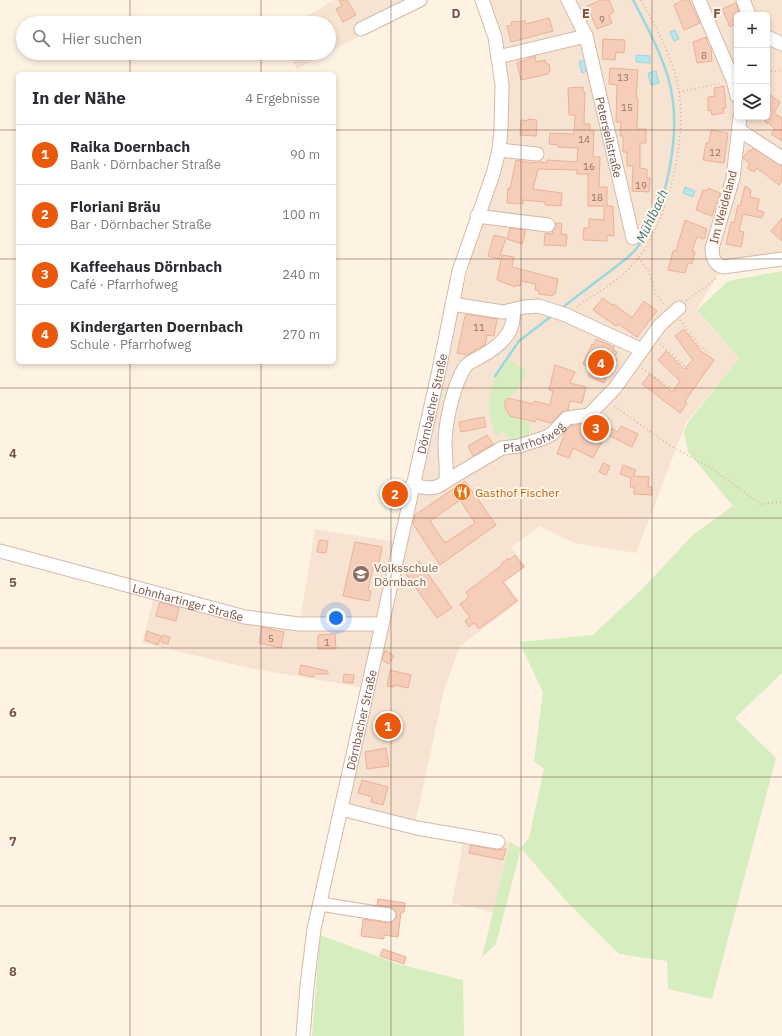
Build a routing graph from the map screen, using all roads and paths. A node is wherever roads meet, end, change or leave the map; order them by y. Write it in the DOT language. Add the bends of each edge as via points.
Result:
graph roads {
  1 [pos="420,0"];
  2 [pos="482,0"];
  3 [pos="568,0"];
  4 [pos="641,0"];
  5 [pos="699,0"];
  6 [pos="743,0"];
  7 [pos="748,12"];
  8 [pos="361,29"];
  9 [pos="586,36"];
  10 [pos="770,38"];
  11 [pos="782,44"];
  12 [pos="498,58"];
  13 [pos="782,70"];
  14 [pos="770,72"];
  15 [pos="733,80"];
  16 [pos="734,84"];
  17 [pos="679,92"];
  18 [pos="740,124"];
  19 [pos="499,150"];
  20 [pos="537,154"];
  21 [pos="782,158"];
  22 [pos="477,216"];
  23 [pos="548,225"];
  24 [pos="634,238"];
  25 [pos="638,258"];
  26 [pos="782,259"];
  27 [pos="723,267"];
  28 [pos="452,304"];
  29 [pos="513,310"];
  30 [pos="674,312"];
  31 [pos="566,315"];
  32 [pos="651,336"];
  33 [pos="642,350"];
  34 [pos="709,353"];
  35 [pos="634,362"];
  36 [pos="689,370"];
  37 [pos="677,392"];
  38 [pos="600,404"];
  39 [pos="446,481"];
  40 [pos="412,485"];
  41 [pos="782,502"];
  42 [pos="0,551"];
  43 [pos="381,624"];
  44 [pos="340,810"];
  45 [pos="498,842"];
  46 [pos="320,904"];
  47 [pos="389,915"];
  48 [pos="303,1036"];
  1 -- 8 [label="street"];
  2 -- 12 [label="street, Dörnbacher Straße" via="495,37"];
  3 -- 9 [label="street, Peterseilstraße"];
  4 -- 17 [label="path" via="668,52"];
  5 -- 15 [label="street"];
  6 -- 7 [label="street"];
  9 -- 12 [label="street"];
  9 -- 24 [label="street, Peterseilstraße"];
  10 -- 11 [label="street"];
  12 -- 19 [label="street, Dörnbacher Straße" via="502,107"];
  13 -- 14 [label="path"];
  15 -- 16 [label="street"];
  15 -- 17 [label="path"];
  17 -- 25 [label="path" via="678,149 672,180 659,220"];
  18 -- 21 [label="street, Im Weideland"];
  18 -- 27 [label="street, Im Weideland" via="733,178 712,248 715,262"];
  19 -- 20 [label="street"];
  19 -- 22 [label="street, Dörnbacher Straße"];
  22 -- 23 [label="street"];
  22 -- 28 [label="street, Dörnbacher Straße" via="464,252"];
  25 -- 30 [label="path" via="648,270 656,294"];
  25 -- 31 [label="path" via="623,274"];
  26 -- 27 [label="street"];
  27 -- 30 [label="path" via="714,282"];
  28 -- 29 [label="street" via="497,311"];
  28 -- 40 [label="street, Dörnbacher Straße"];
  29 -- 31 [label="street" via="530,306"];
  29 -- 39 [label="street" via="514,317 505,339 495,349 466,366 459,379 447,422"];
  30 -- 32 [label="street, Pfarrhofweg"];
  30 -- 34 [label="path" via="700,346"];
  31 -- 33 [label="street"];
  32 -- 33 [label="street, Pfarrhofweg"];
  32 -- 36 [label="path"];
  33 -- 35 [label="street, Pfarrhofweg"];
  35 -- 37 [label="path"];
  35 -- 38 [label="street, Pfarrhofweg"];
  38 -- 39 [label="street, Pfarrhofweg" via="588,415 568,418 552,434 528,443 502,448"];
  38 -- 41 [label="path" via="613,406 669,445 711,468 760,504"];
  39 -- 40 [label="street, Pfarrhofweg" via="433,489"];
  40 -- 43 [label="street, Dörnbacher Straße"];
  42 -- 43 [label="street, Lohnhartinger Straße" via="245,617 299,624"];
  43 -- 44 [label="street, Dörnbacher Straße"];
  44 -- 45 [label="street" via="417,828"];
  44 -- 46 [label="street, Dörnbacher Straße"];
  46 -- 47 [label="street"];
  46 -- 48 [label="street, Dörnbacher Straße" via="310,954"];
}
